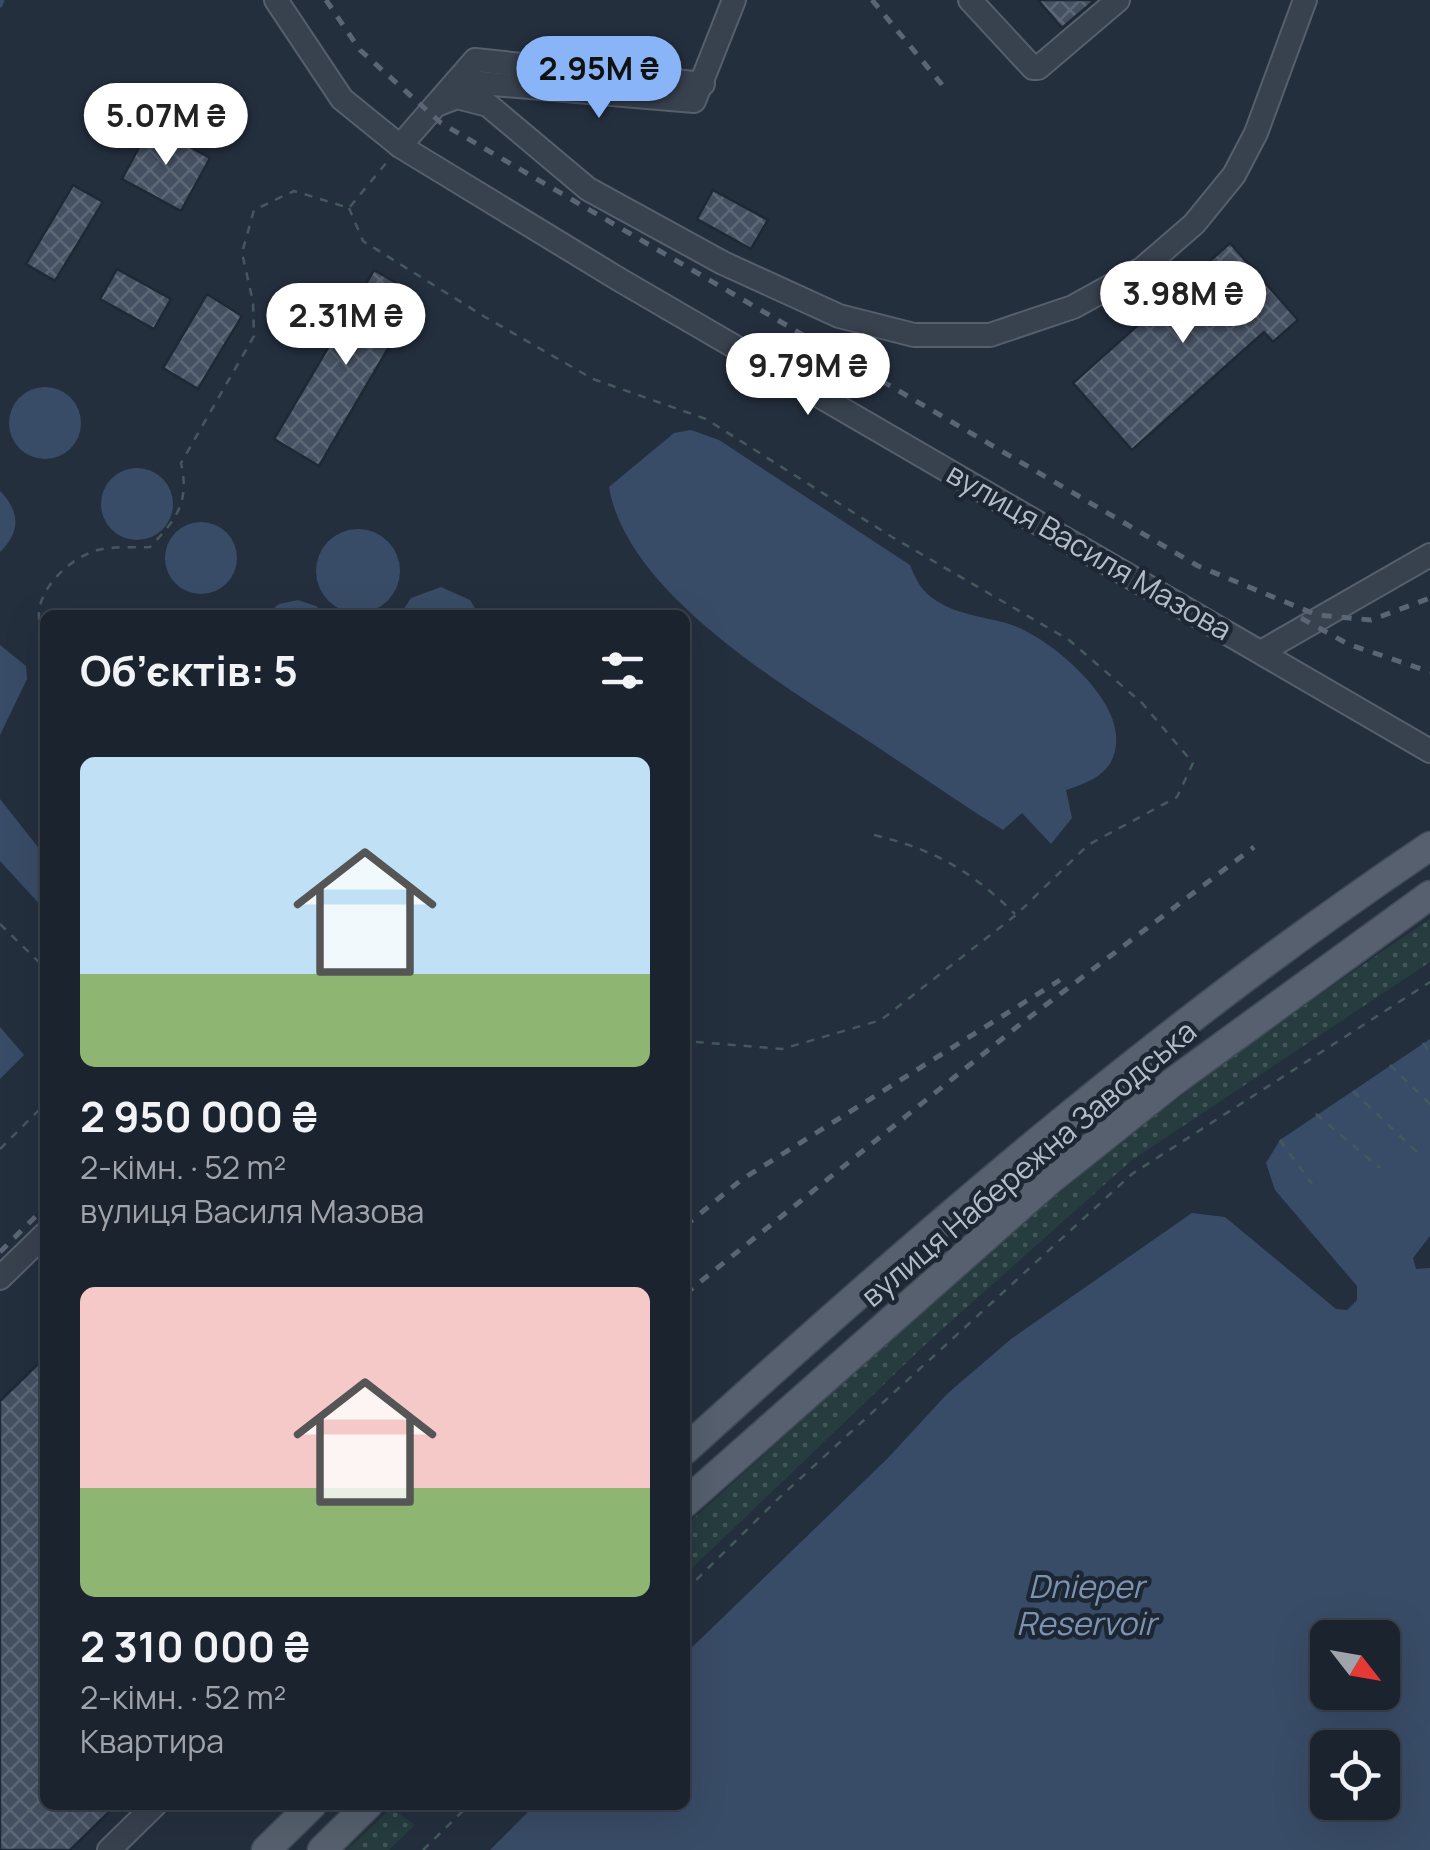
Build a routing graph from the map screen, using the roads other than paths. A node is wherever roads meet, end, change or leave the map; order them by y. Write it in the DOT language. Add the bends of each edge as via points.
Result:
graph roads {
  1 [pos="276,0"];
  2 [pos="734,0"];
  3 [pos="970,0"];
  4 [pos="1118,0"];
  5 [pos="1305,0"];
  6 [pos="436,105"];
  7 [pos="400,146"];
  8 [pos="1430,555"];
  9 [pos="1261,652"];
  10 [pos="1430,751"];
  11 [pos="1430,846"];
  12 [pos="1430,895"];
  13 [pos="40,1239"];
  14 [pos="0,1278"];
  15 [pos="690,1446"];
  16 [pos="690,1499"];
  17 [pos="150,1810"];
  18 [pos="307,1810"];
  19 [pos="363,1810"];
  20 [pos="108,1850"];
  21 [pos="266,1850"];
  22 [pos="322,1850"];
  1 -- 7 [label="street, вулиця Василя Мазова" via="342,99"];
  2 -- 6 [label="street" via="703,84 475,60"];
  3 -- 4 [label="street" via="1038,68"];
  5 -- 6 [label="street" via="1256,132 1234,175 1194,224 1142,269 1073,307 990,335 914,335 840,316 723,263 588,189 488,105 457,97"];
  6 -- 7 [label="street"];
  7 -- 9 [label="street, вулиця Василя Мазова"];
  8 -- 9 [label="street"];
  9 -- 10 [label="street, вулиця Василя Мазова"];
  11 -- 15 [label="main road, вулиця Набережна Заводська" via="1150,1050"];
  12 -- 16 [label="main road, вулиця Набережна Заводська" via="1050,1180"];
  13 -- 14 [label="street"];
  17 -- 20 [label="street"];
  18 -- 21 [label="main road"];
  19 -- 22 [label="main road"];
}
